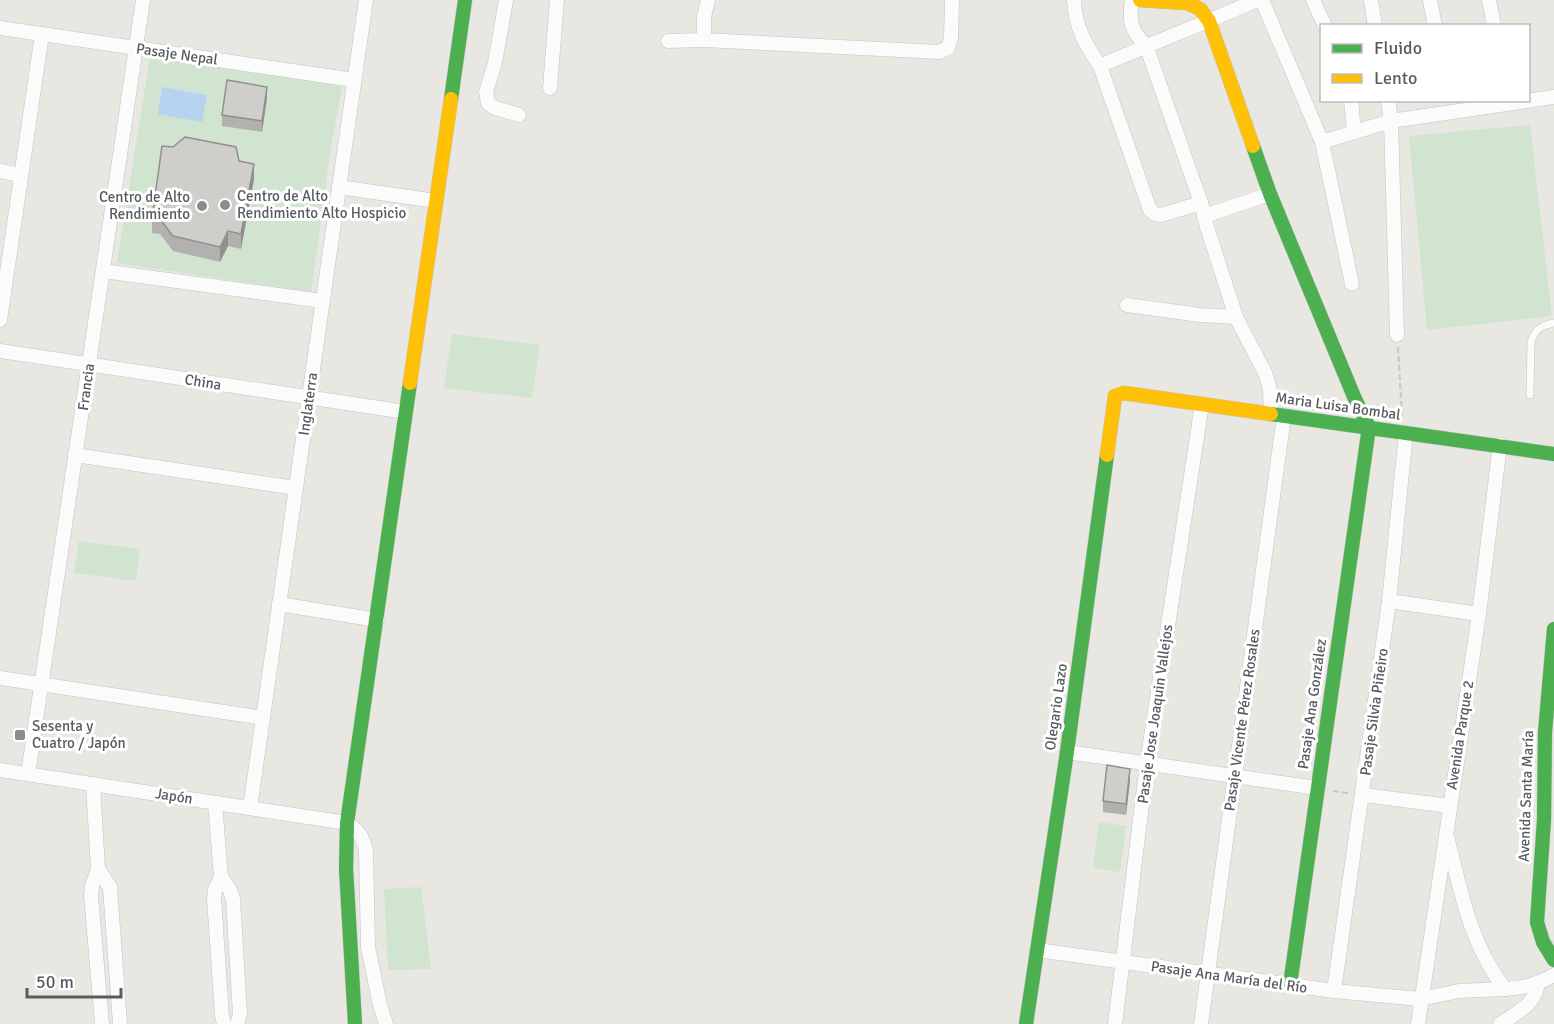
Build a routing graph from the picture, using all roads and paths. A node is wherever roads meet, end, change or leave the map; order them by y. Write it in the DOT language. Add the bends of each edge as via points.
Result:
graph roads {
  1 [pos="143,0"];
  2 [pos="366,0"];
  3 [pos="465,0"];
  4 [pos="506,0"];
  5 [pos="557,0"];
  6 [pos="708,0"];
  7 [pos="951,0"];
  8 [pos="1074,0"];
  9 [pos="1132,0"];
  10 [pos="1140,0"];
  11 [pos="1257,0"];
  12 [pos="1262,0"];
  13 [pos="1313,0"];
  14 [pos="1371,0"];
  15 [pos="1430,0"];
  16 [pos="1489,0"];
  17 [pos="1187,2"];
  18 [pos="1209,21"];
  19 [pos="1324,24"];
  20 [pos="1375,24"];
  21 [pos="1435,24"];
  22 [pos="1494,24"];
  23 [pos="0,28"];
  24 [pos="42,34"];
  25 [pos="704,40"];
  26 [pos="668,41"];
  27 [pos="1146,45"];
  28 [pos="136,48"];
  29 [pos="1100,66"];
  30 [pos="354,80"];
  31 [pos="550,88"];
  32 [pos="1554,97"];
  33 [pos="1530,100"];
  34 [pos="1352,102"];
  35 [pos="1388,102"];
  36 [pos="1507,102"];
  37 [pos="1449,107"];
  38 [pos="519,116"];
  39 [pos="1390,121"];
  40 [pos="1354,132"];
  41 [pos="1322,142"];
  42 [pos="0,171"];
  43 [pos="21,175"];
  44 [pos="339,187"];
  45 [pos="1270,194"];
  46 [pos="436,201"];
  47 [pos="1202,209"];
  48 [pos="5,255"];
  49 [pos="103,271"];
  50 [pos="1352,284"];
  51 [pos="322,301"];
  52 [pos="1126,305"];
  53 [pos="1236,317"];
  54 [pos="0,320"];
  55 [pos="1554,323"];
  56 [pos="1397,335"];
  57 [pos="0,351"];
  58 [pos="89,364"];
  59 [pos="1117,394"];
  60 [pos="1530,395"];
  61 [pos="309,397"];
  62 [pos="1202,404"];
  63 [pos="406,412"];
  64 [pos="1278,415"];
  65 [pos="1369,427"];
  66 [pos="1406,433"];
  67 [pos="1500,445"];
  68 [pos="1554,454"];
  69 [pos="75,455"];
  70 [pos="296,488"];
  71 [pos="1389,601"];
  72 [pos="279,604"];
  73 [pos="1479,614"];
  74 [pos="377,620"];
  75 [pos="1553,638"];
  76 [pos="0,678"];
  77 [pos="42,684"];
  78 [pos="263,718"];
  79 [pos="1550,733"];
  80 [pos="1067,752"];
  81 [pos="1147,763"];
  82 [pos="0,770"];
  83 [pos="28,774"];
  84 [pos="1234,777"];
  85 [pos="93,784"];
  86 [pos="1317,788"];
  87 [pos="1363,795"];
  88 [pos="215,803"];
  89 [pos="1450,806"];
  90 [pos="250,808"];
  91 [pos="1549,821"];
  92 [pos="347,823"];
  93 [pos="1446,832"];
  94 [pos="99,869"];
  95 [pos="221,877"];
  96 [pos="1537,922"];
  97 [pos="1554,925"];
  98 [pos="1037,950"];
  99 [pos="1554,960"];
  100 [pos="1123,962"];
  101 [pos="1208,974"];
  102 [pos="1554,975"];
  103 [pos="1538,983"];
  104 [pos="1290,985"];
  105 [pos="1505,989"];
  106 [pos="1334,991"];
  107 [pos="1420,999"];
  108 [pos="102,1024"];
  109 [pos="120,1024"];
  110 [pos="224,1024"];
  111 [pos="237,1024"];
  112 [pos="355,1024"];
  113 [pos="386,1024"];
  114 [pos="1026,1024"];
  115 [pos="1115,1024"];
  116 [pos="1201,1024"];
  117 [pos="1418,1024"];
  118 [pos="1500,1024"];
  1 -- 28 [label="street, Francia"];
  2 -- 30 [label="street, Inglaterra"];
  3 -- 46 [label="street"];
  4 -- 38 [label="street" via="486,92 488,103"];
  5 -- 31 [label="street"];
  6 -- 25 [label="street"];
  7 -- 25 [label="street" via="951,38 948,48 939,52"];
  8 -- 29 [label="street" via="1074,15 1082,37"];
  9 -- 27 [label="street, Pasaje Vicente Pérez Rosales" via="1132,27"];
  10 -- 17 [label="street"];
  11 -- 18 [label="street"];
  12 -- 41 [label="street"];
  13 -- 19 [label="street"];
  14 -- 20 [label="street"];
  15 -- 21 [label="street"];
  16 -- 22 [label="street"];
  17 -- 18 [label="street" via="1200,9"];
  18 -- 27 [label="street"];
  18 -- 45 [label="street"];
  23 -- 24 [label="street, Pasaje Nepal"];
  24 -- 28 [label="street, Pasaje Nepal"];
  24 -- 43 [label="street"];
  25 -- 26 [label="street"];
  27 -- 29 [label="street"];
  27 -- 47 [label="street, Pasaje Vicente Pérez Rosales"];
  28 -- 30 [label="street, Pasaje Nepal"];
  28 -- 49 [label="street, Francia"];
  29 -- 47 [label="street" via="1150,210 1161,215"];
  30 -- 44 [label="street, Inglaterra"];
  32 -- 33 [label="street"];
  34 -- 40 [label="street"];
  35 -- 39 [label="street"];
  36 -- 37 [label="street"];
  37 -- 39 [label="street"];
  39 -- 40 [label="street"];
  39 -- 56 [label="street"];
  40 -- 41 [label="street"];
  41 -- 50 [label="street"];
  42 -- 43 [label="street"];
  43 -- 48 [label="street"];
  44 -- 46 [label="street"];
  44 -- 51 [label="street, Inglaterra"];
  45 -- 47 [label="street"];
  45 -- 65 [label="street"];
  46 -- 63 [label="street"];
  47 -- 53 [label="street, Pasaje Vicente Pérez Rosales"];
  48 -- 54 [label="street"];
  49 -- 51 [label="street"];
  49 -- 58 [label="street, Francia"];
  51 -- 61 [label="street, Inglaterra"];
  52 -- 53 [label="street"];
  53 -- 64 [label="street, Pasaje Vicente Pérez Rosales" via="1266,375"];
  55 -- 60 [label="lane" via="1538,329 1533,336"];
  56 -- 66 [label="path"];
  57 -- 58 [label="street, China"];
  58 -- 61 [label="street, China"];
  58 -- 69 [label="street, Francia"];
  59 -- 62 [label="street, Maria Luisa Bombal"];
  59 -- 80 [label="street, Olegario Lazo"];
  61 -- 63 [label="street, China"];
  61 -- 70 [label="street, Inglaterra"];
  62 -- 64 [label="street, Maria Luisa Bombal"];
  62 -- 81 [label="street, Pasaje Jose Joaquin Vallejos"];
  63 -- 74 [label="street"];
  64 -- 65 [label="street, Maria Luisa Bombal"];
  64 -- 84 [label="street, Pasaje Vicente Pérez Rosales"];
  65 -- 66 [label="street, Maria Luisa Bombal"];
  65 -- 86 [label="street, Pasaje Ana González"];
  66 -- 67 [label="street, Maria Luisa Bombal"];
  66 -- 71 [label="street, Pasaje Silvia Piñeiro"];
  67 -- 68 [label="street, Maria Luisa Bombal"];
  67 -- 73 [label="street, Avenida Parque 2"];
  69 -- 70 [label="street"];
  69 -- 77 [label="street, Francia"];
  70 -- 72 [label="street, Inglaterra"];
  71 -- 73 [label="street"];
  71 -- 87 [label="street, Pasaje Silvia Piñeiro"];
  72 -- 74 [label="street"];
  72 -- 78 [label="street, Inglaterra"];
  73 -- 89 [label="street, Avenida Parque 2"];
  74 -- 92 [label="street"];
  75 -- 79 [label="street, Avenida Santa María"];
  76 -- 77 [label="street"];
  77 -- 78 [label="street"];
  77 -- 83 [label="street, Francia"];
  78 -- 90 [label="street, Inglaterra"];
  79 -- 91 [label="street, Avenida Santa María"];
  80 -- 81 [label="street"];
  80 -- 98 [label="street, Olegario Lazo"];
  81 -- 84 [label="street"];
  81 -- 100 [label="street, Pasaje Jose Joaquin Vallejos"];
  82 -- 83 [label="street, Japón"];
  83 -- 85 [label="street, Japón"];
  84 -- 86 [label="street"];
  84 -- 101 [label="street, Pasaje Vicente Pérez Rosales"];
  85 -- 88 [label="street, Japón"];
  85 -- 94 [label="street"];
  86 -- 87 [label="path"];
  86 -- 104 [label="street, Pasaje Ana González"];
  87 -- 89 [label="street"];
  87 -- 106 [label="street, Pasaje Silvia Piñeiro"];
  88 -- 90 [label="street, Japón"];
  88 -- 95 [label="street"];
  89 -- 93 [label="street, Avenida Parque 2"];
  90 -- 92 [label="street, Japón"];
  91 -- 96 [label="street, Avenida Santa María"];
  92 -- 112 [label="street" via="345,862"];
  92 -- 113 [label="street" via="356,828 366,851 368,947"];
  93 -- 105 [label="street" via="1464,909 1484,958"];
  93 -- 107 [label="street, Avenida Parque 2"];
  94 -- 108 [label="street" via="92,895"];
  94 -- 109 [label="street" via="110,887"];
  95 -- 110 [label="street" via="214,898"];
  95 -- 111 [label="street" via="233,900 240,1014"];
  96 -- 97 [label="street"];
  96 -- 99 [label="street, Avenida Santa María" via="1542,943"];
  98 -- 100 [label="street, Pasaje Ana María del Río"];
  98 -- 114 [label="street, Olegario Lazo"];
  100 -- 101 [label="street, Pasaje Ana María del Río"];
  100 -- 115 [label="street, Pasaje Jose Joaquin Vallejos"];
  101 -- 104 [label="street, Pasaje Ana María del Río"];
  101 -- 116 [label="street, Pasaje Vicente Pérez Rosales"];
  102 -- 103 [label="street, Pasaje Ana María del Río"];
  103 -- 105 [label="street, Pasaje Ana María del Río"];
  103 -- 118 [label="street" via="1529,1005"];
  104 -- 106 [label="street, Pasaje Ana María del Río"];
  105 -- 107 [label="street, Pasaje Ana María del Río" via="1459,991"];
  106 -- 107 [label="street, Pasaje Ana María del Río"];
  107 -- 117 [label="street, Avenida Parque 2"];
}
